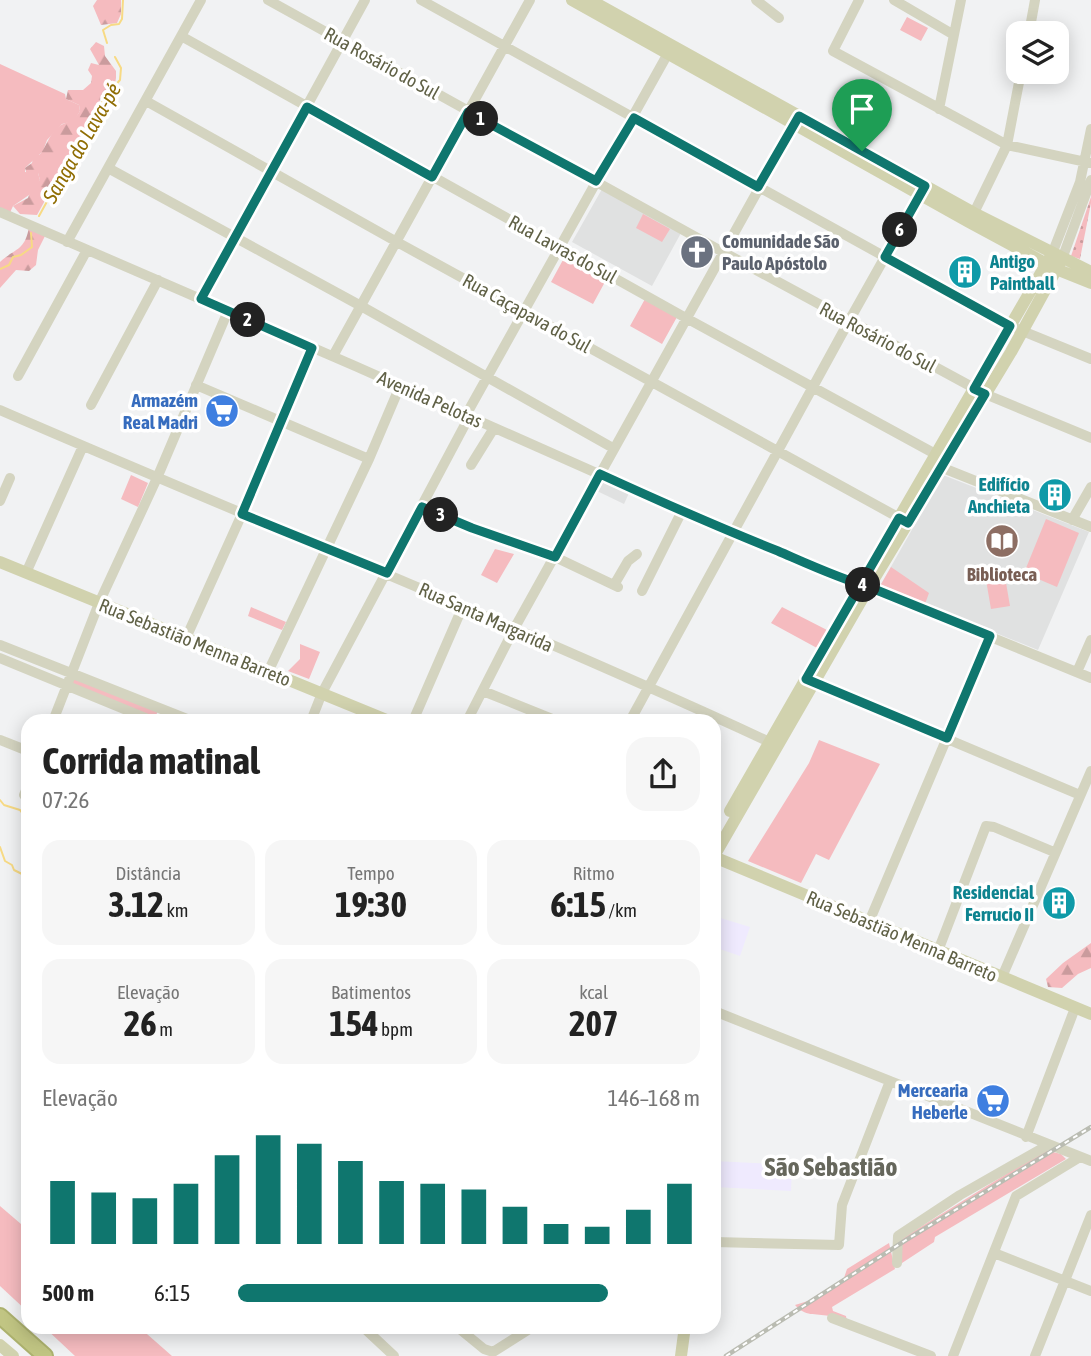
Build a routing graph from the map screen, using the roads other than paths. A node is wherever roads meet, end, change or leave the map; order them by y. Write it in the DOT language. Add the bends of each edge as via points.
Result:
graph roads {
  1 [pos="201,0"];
  2 [pos="268,0"];
  3 [pos="365,0"];
  4 [pos="421,0"];
  5 [pos="530,0"];
  6 [pos="572,0"];
  7 [pos="590,0"];
  8 [pos="755,0"];
  9 [pos="859,0"];
  10 [pos="894,0"];
  11 [pos="961,0"];
  12 [pos="1035,0"];
  13 [pos="779,18"];
  14 [pos="1031,21"];
  15 [pos="954,35"];
  16 [pos="181,36"];
  17 [pos="343,41"];
  18 [pos="504,47"];
  19 [pos="670,49"];
  20 [pos="1019,84"];
  21 [pos="146,101"];
  22 [pos="307,107"];
  23 [pos="939,109"];
  24 [pos="468,112"];
  25 [pos="634,118"];
  26 [pos="796,121"];
  27 [pos="1091,129"];
  28 [pos="1007,145"];
  29 [pos="1088,162"];
  30 [pos="108,168"];
  31 [pos="271,172"];
  32 [pos="432,177"];
  33 [pos="1091,180"];
  34 [pos="596,181"];
  35 [pos="758,187"];
  36 [pos="923,190"];
  37 [pos="0,212"];
  38 [pos="972,218"];
  39 [pos="235,237"];
  40 [pos="67,242"];
  41 [pos="397,242"];
  42 [pos="560,247"];
  43 [pos="87,250"];
  44 [pos="723,252"];
  45 [pos="885,257"];
  46 [pos="1054,261"];
  47 [pos="1091,272"];
  48 [pos="158,280"];
  49 [pos="1091,283"];
  50 [pos="201,299"];
  51 [pos="361,306"];
  52 [pos="228,311"];
  53 [pos="525,311"];
  54 [pos="686,318"];
  55 [pos="849,321"];
  56 [pos="1016,329"];
  57 [pos="312,348"];
  58 [pos="332,356"];
  59 [pos="1091,359"];
  60 [pos="18,376"];
  61 [pos="487,378"];
  62 [pos="650,382"];
  63 [pos="196,386"];
  64 [pos="400,386"];
  65 [pos="813,388"];
  66 [pos="980,392"];
  67 [pos="91,405"];
  68 [pos="0,410"];
  69 [pos="467,416"];
  70 [pos="282,421"];
  71 [pos="494,428"];
  72 [pos="1091,438"];
  73 [pos="83,446"];
  74 [pos="613,448"];
  75 [pos="777,453"];
  76 [pos="369,459"];
  77 [pos="939,460"];
  78 [pos="471,465"];
  79 [pos="600,474"];
  80 [pos="10,478"];
  81 [pos="157,478"];
  82 [pos="1091,487"];
  83 [pos="0,501"];
  84 [pos="422,507"];
  85 [pos="682,511"];
  86 [pos="242,514"];
  87 [pos="904,520"];
  88 [pos="1072,520"];
  89 [pos="1091,527"];
  90 [pos="733,533"];
  91 [pos="327,549"];
  92 [pos="637,554"];
  93 [pos="555,557"];
  94 [pos="0,562"];
  95 [pos="26,573"];
  96 [pos="387,573"];
  97 [pos="864,586"];
  98 [pos="642,591"];
  99 [pos="99,603"];
  100 [pos="463,606"];
  101 [pos="514,629"];
  102 [pos="990,636"];
  103 [pos="186,638"];
  104 [pos="1091,640"];
  105 [pos="0,645"];
  106 [pos="0,658"];
  107 [pos="71,672"];
  108 [pos="268,672"];
  109 [pos="1077,672"];
  110 [pos="1091,678"];
  111 [pos="810,680"];
  112 [pos="66,686"];
  113 [pos="648,688"];
  114 [pos="483,691"];
  115 [pos="322,693"];
  116 [pos="164,710"];
  117 [pos="56,714"];
  118 [pos="136,714"];
  119 [pos="162,714"];
  120 [pos="174,714"];
  121 [pos="314,714"];
  122 [pos="372,714"];
  123 [pos="416,714"];
  124 [pos="471,714"];
  125 [pos="540,714"];
  126 [pos="634,714"];
  127 [pos="706,714"];
  128 [pos="721,721"];
  129 [pos="947,738"];
  130 [pos="0,740"];
  131 [pos="773,744"];
  132 [pos="21,748"];
  133 [pos="1091,771"];
  134 [pos="1080,795"];
  135 [pos="721,828"];
  136 [pos="721,843"];
  137 [pos="1054,852"];
  138 [pos="721,859"];
  139 [pos="869,922"];
  140 [pos="938,951"];
  141 [pos="1002,977"];
  142 [pos="1075,1008"];
  143 [pos="721,1013"];
  144 [pos="1091,1014"];
  145 [pos="890,1081"];
  146 [pos="1026,1137"];
  147 [pos="1048,1145"];
  148 [pos="1080,1157"];
  149 [pos="1091,1161"];
  150 [pos="1091,1214"];
  151 [pos="721,1242"];
  152 [pos="994,1252"];
  153 [pos="897,1263"];
  154 [pos="1065,1280"];
  155 [pos="1091,1291"];
  156 [pos="0,1316"];
  157 [pos="832,1318"];
  158 [pos="371,1334"];
  159 [pos="466,1334"];
  160 [pos="521,1334"];
  161 [pos="684,1334"];
  162 [pos="0,1345"];
  163 [pos="13,1356"];
  164 [pos="45,1356"];
  165 [pos="394,1356"];
  166 [pos="681,1356"];
  167 [pos="931,1356"];
  168 [pos="953,1356"];
  169 [pos="1035,1356"];
  1 -- 16 [label="street"];
  2 -- 17 [label="street, Rua Rosário do Sul"];
  3 -- 17 [label="street"];
  4 -- 18 [label="street"];
  5 -- 18 [label="street"];
  6 -- 19 [label="main road"];
  7 -- 19 [label="main road"];
  8 -- 13 [label="street"];
  9 -- 23 [label="street" via="833,51"];
  10 -- 15 [label="street"];
  11 -- 15 [label="street"];
  12 -- 14 [label="street"];
  15 -- 23 [label="street"];
  16 -- 21 [label="street"];
  16 -- 22 [label="street, Rua Lavras do Sul"];
  17 -- 22 [label="street"];
  17 -- 24 [label="street, Rua Rosário do Sul"];
  18 -- 24 [label="street"];
  18 -- 25 [label="street"];
  19 -- 25 [label="street"];
  19 -- 26 [label="main road"];
  20 -- 28 [label="street"];
  21 -- 30 [label="street"];
  21 -- 31 [label="street, Rua Caçapava do Sul"];
  22 -- 31 [label="street"];
  22 -- 32 [label="street, Rua Lavras do Sul"];
  23 -- 28 [label="street"];
  24 -- 32 [label="street"];
  24 -- 34 [label="street, Rua Rosário do Sul"];
  25 -- 34 [label="street"];
  25 -- 35 [label="street"];
  26 -- 35 [label="street"];
  26 -- 36 [label="main road"];
  27 -- 29 [label="street"];
  28 -- 29 [label="street"];
  28 -- 38 [label="street"];
  29 -- 46 [label="street"];
  30 -- 39 [label="street"];
  30 -- 40 [label="street"];
  31 -- 39 [label="street"];
  31 -- 41 [label="street, Rua Caçapava do Sul"];
  32 -- 41 [label="street"];
  32 -- 42 [label="street, Rua Lavras do Sul"];
  33 -- 46 [label="street"];
  34 -- 42 [label="street"];
  34 -- 44 [label="street, Rua Rosário do Sul"];
  35 -- 44 [label="street"];
  35 -- 45 [label="street"];
  36 -- 38 [label="main road"];
  36 -- 45 [label="street"];
  37 -- 40 [label="street, Avenida Pelotas"];
  38 -- 46 [label="main road"];
  39 -- 50 [label="street"];
  39 -- 51 [label="street"];
  40 -- 43 [label="street, Avenida Pelotas"];
  41 -- 51 [label="street"];
  41 -- 53 [label="street, Rua Caçapava do Sul"];
  42 -- 53 [label="street"];
  42 -- 54 [label="street, Rua Lavras do Sul"];
  43 -- 48 [label="street, Avenida Pelotas"];
  43 -- 60 [label="street"];
  44 -- 54 [label="street"];
  44 -- 55 [label="street, Rua Rosário do Sul"];
  45 -- 55 [label="street"];
  45 -- 56 [label="street"];
  46 -- 47 [label="main road"];
  46 -- 49 [label="main road"];
  46 -- 56 [label="main road"];
  48 -- 50 [label="street, Avenida Pelotas"];
  48 -- 67 [label="street"];
  50 -- 52 [label="street, Avenida Pelotas"];
  51 -- 58 [label="street"];
  51 -- 61 [label="street"];
  52 -- 57 [label="street, Avenida Pelotas"];
  52 -- 63 [label="street"];
  53 -- 61 [label="street"];
  53 -- 62 [label="street, Rua Caçapava do Sul"];
  54 -- 62 [label="street"];
  54 -- 65 [label="street, Rua Lavras do Sul"];
  55 -- 65 [label="street"];
  55 -- 66 [label="street, Rua Rosário do Sul"];
  56 -- 59 [label="street"];
  56 -- 66 [label="main road"];
  57 -- 58 [label="street, Avenida Pelotas"];
  57 -- 70 [label="street"];
  58 -- 64 [label="street, Avenida Pelotas"];
  61 -- 69 [label="street"];
  61 -- 74 [label="street"];
  62 -- 74 [label="street"];
  62 -- 75 [label="street, Rua Caçapava do Sul"];
  63 -- 70 [label="street"];
  63 -- 81 [label="street"];
  64 -- 69 [label="street, Avenida Pelotas"];
  64 -- 76 [label="street"];
  65 -- 75 [label="street"];
  65 -- 77 [label="street, Rua Lavras do Sul"];
  66 -- 72 [label="street, Rua Rosário do Sul"];
  66 -- 77 [label="main road"];
  68 -- 73 [label="street, Rua Santa Margarida"];
  69 -- 71 [label="street, Avenida Pelotas"];
  69 -- 84 [label="street"];
  70 -- 76 [label="street"];
  70 -- 86 [label="street"];
  71 -- 78 [label="street"];
  71 -- 79 [label="street, Avenida Pelotas"];
  73 -- 81 [label="street, Rua Santa Margarida"];
  73 -- 95 [label="street"];
  74 -- 79 [label="street"];
  75 -- 87 [label="street, Rua Caçapava do Sul"];
  75 -- 90 [label="street"];
  76 -- 91 [label="street"];
  77 -- 87 [label="main road"];
  77 -- 88 [label="street, Rua Lavras do Sul"];
  79 -- 85 [label="street, Avenida Pelotas"];
  79 -- 93 [label="street"];
  80 -- 83 [label="street"];
  81 -- 86 [label="street, Rua Santa Margarida"];
  81 -- 99 [label="street"];
  82 -- 88 [label="street"];
  84 -- 93 [label="street"];
  84 -- 96 [label="street"];
  85 -- 90 [label="street, Avenida Pelotas"];
  85 -- 98 [label="street"];
  86 -- 91 [label="street, Rua Santa Margarida"];
  86 -- 103 [label="street"];
  87 -- 97 [label="main road"];
  88 -- 89 [label="street, Rua Lavras do Sul"];
  90 -- 97 [label="street, Avenida Pelotas"];
  90 -- 113 [label="street"];
  91 -- 96 [label="street, Rua Santa Margarida"];
  91 -- 108 [label="street"];
  92 -- 93 [label="street" via="628,561 616,586"];
  93 -- 101 [label="street"];
  94 -- 95 [label="main road, Rua Sebastião Menna Barreto"];
  95 -- 99 [label="main road, Rua Sebastião Menna Barreto"];
  96 -- 100 [label="street, Rua Santa Margarida"];
  96 -- 115 [label="street"];
  97 -- 102 [label="street, Avenida Pelotas"];
  97 -- 111 [label="main road"];
  99 -- 103 [label="main road, Rua Sebastião Menna Barreto"];
  99 -- 107 [label="street"];
  100 -- 101 [label="street, Rua Santa Margarida"];
  100 -- 123 [label="street"];
  101 -- 113 [label="street, Rua Santa Margarida"];
  101 -- 114 [label="street"];
  102 -- 109 [label="street, Avenida Pelotas"];
  102 -- 129 [label="street"];
  103 -- 108 [label="main road, Rua Sebastião Menna Barreto"];
  104 -- 109 [label="street"];
  105 -- 107 [label="street"];
  106 -- 112 [label="street"];
  107 -- 112 [label="street"];
  107 -- 116 [label="street"];
  108 -- 115 [label="main road, Rua Sebastião Menna Barreto"];
  109 -- 110 [label="street, Avenida Pelotas"];
  111 -- 129 [label="street"];
  111 -- 131 [label="main road"];
  112 -- 117 [label="street"];
  112 -- 118 [label="street"];
  113 -- 126 [label="street"];
  113 -- 127 [label="street, Rua Santa Margarida"];
  114 -- 124 [label="street"];
  114 -- 125 [label="street"];
  115 -- 121 [label="street"];
  115 -- 122 [label="main road, Rua Sebastião Menna Barreto"];
  116 -- 119 [label="street"];
  116 -- 120 [label="street"];
  128 -- 131 [label="street, Rua Santa Margarida"];
  129 -- 134 [label="street"];
  129 -- 139 [label="street"];
  130 -- 132 [label="street"];
  131 -- 135 [label="main road"];
  131 -- 136 [label="main road"];
  133 -- 134 [label="street"];
  134 -- 137 [label="street"];
  137 -- 140 [label="street" via="985,826"];
  137 -- 141 [label="street"];
  138 -- 139 [label="main road, Rua Sebastião Menna Barreto"];
  139 -- 140 [label="main road, Rua Sebastião Menna Barreto"];
  140 -- 141 [label="main road, Rua Sebastião Menna Barreto"];
  141 -- 142 [label="main road, Rua Sebastião Menna Barreto"];
  142 -- 144 [label="main road, Rua Sebastião Menna Barreto"];
  142 -- 146 [label="street"];
  143 -- 145 [label="street"];
  145 -- 146 [label="street"];
  145 -- 151 [label="street" via="842,1205 839,1245"];
  146 -- 147 [label="street"];
  147 -- 148 [label="street"];
  147 -- 153 [label="street" via="898,1236"];
  148 -- 149 [label="street"];
  148 -- 152 [label="street" via="1016,1196"];
  150 -- 154 [label="street"];
  152 -- 154 [label="street"];
  152 -- 168 [label="street"];
  154 -- 155 [label="street"];
  154 -- 169 [label="street"];
  156 -- 164 [label="highway"];
  157 -- 167 [label="street"];
  158 -- 165 [label="street"];
  159 -- 160 [label="street" via="493,1352"];
  161 -- 166 [label="main road"];
  162 -- 163 [label="main road"];
}
